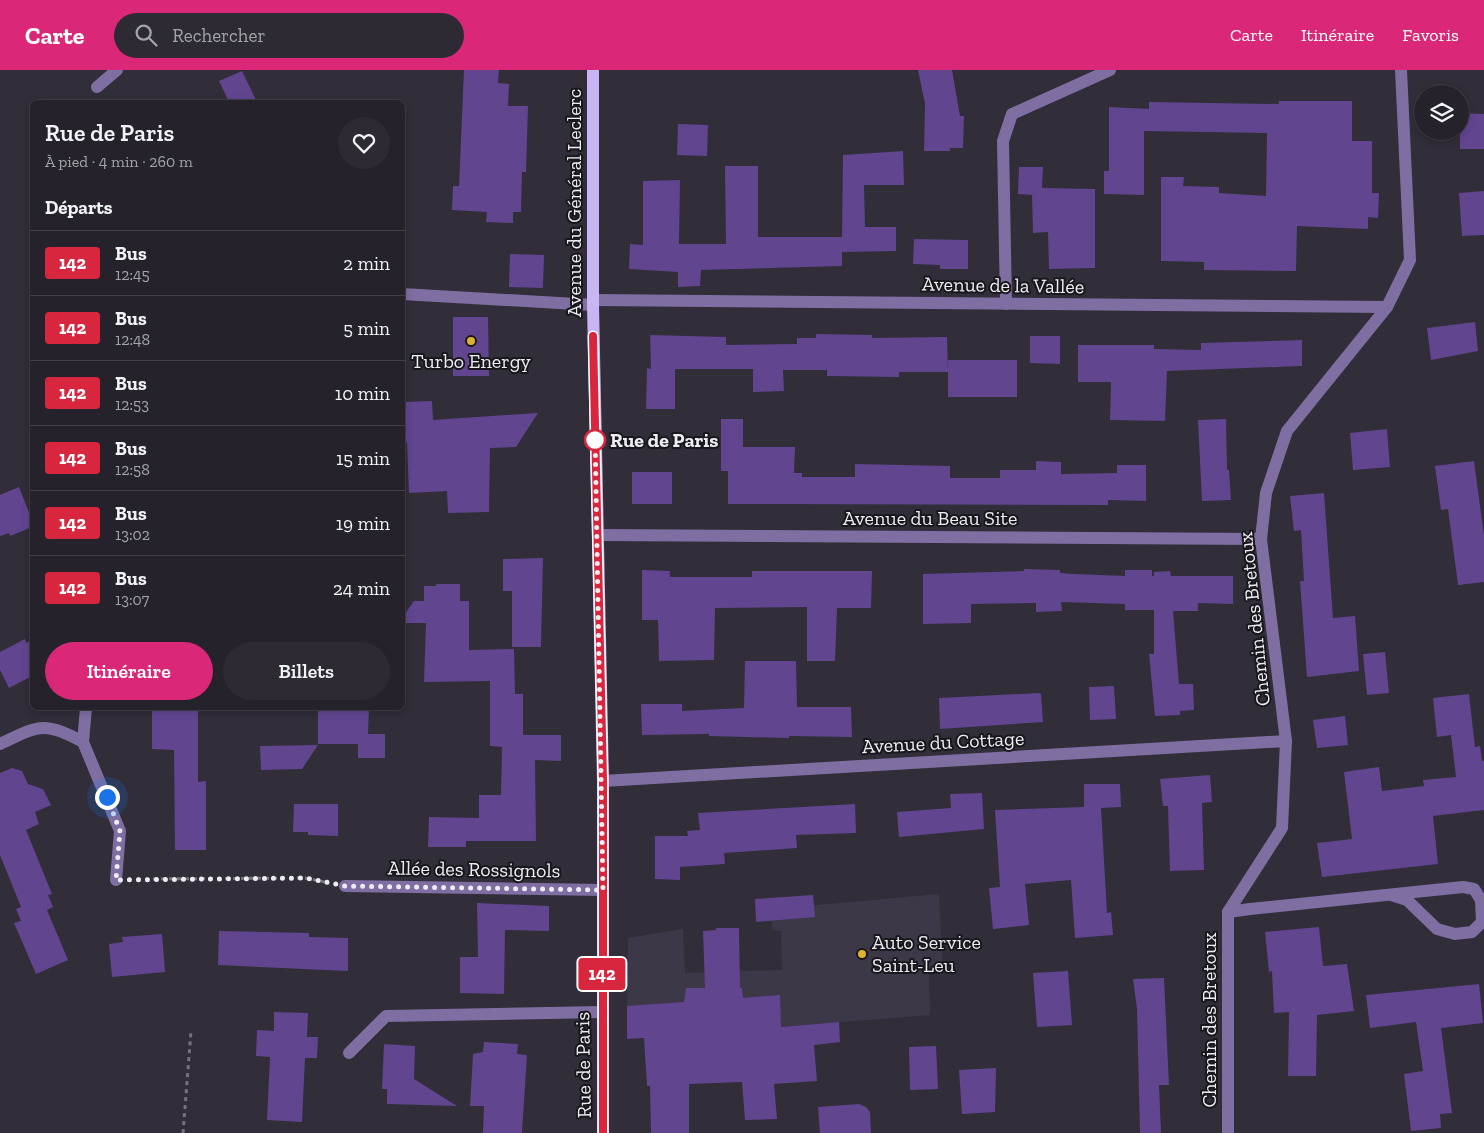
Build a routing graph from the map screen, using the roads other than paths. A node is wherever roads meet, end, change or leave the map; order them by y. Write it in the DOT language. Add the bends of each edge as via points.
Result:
graph roads {
  1 [pos="117,70"];
  2 [pos="593,70"];
  3 [pos="1110,70"];
  4 [pos="1400,70"];
  5 [pos="97,87"];
  6 [pos="405,294"];
  7 [pos="594,302"];
  8 [pos="1006,304"];
  9 [pos="1388,307"];
  10 [pos="593,336"];
  11 [pos="598,536"];
  12 [pos="1261,539"];
  13 [pos="86,710"];
  14 [pos="1286,741"];
  15 [pos="84,742"];
  16 [pos="0,744"];
  17 [pos="603,781"];
  18 [pos="116,880"];
  19 [pos="345,886"];
  20 [pos="603,890"];
  21 [pos="1390,895"];
  22 [pos="1228,912"];
  23 [pos="601,1012"];
  24 [pos="349,1053"];
  25 [pos="603,1133"];
  26 [pos="1228,1133"];
  1 -- 5 [label="street"];
  2 -- 7 [label="main road, Avenue du Général Leclerc"];
  3 -- 8 [label="street" via="1012,114 1003,142"];
  4 -- 9 [label="street, Chemin des Bretoux" via="1410,260"];
  6 -- 7 [label="street, Avenue de la Vallée"];
  7 -- 8 [label="street, Avenue de la Vallée"];
  7 -- 10 [label="main road, Avenue du Général Leclerc"];
  8 -- 9 [label="street, Avenue de la Vallée"];
  9 -- 12 [label="street, Chemin des Bretoux" via="1287,431 1266,493"];
  10 -- 11 [label="main road, Rue de Paris"];
  11 -- 12 [label="street, Avenue du Beau Site"];
  11 -- 17 [label="main road, Rue de Paris"];
  12 -- 14 [label="street, Chemin des Bretoux"];
  13 -- 15 [label="street"];
  14 -- 17 [label="street, Avenue du Cottage"];
  14 -- 22 [label="street, Chemin des Bretoux" via="1282,828"];
  15 -- 16 [label="street" via="58,729 35,727"];
  15 -- 18 [label="street" via="120,831"];
  17 -- 20 [label="main road, Rue de Paris"];
  19 -- 20 [label="street, Allée des Rossignols"];
  20 -- 23 [label="main road, Rue de Paris"];
  21 -- 21 [label="street" via="1474,889 1481,900 1482,922 1472,932 1455,934 1437,929 1406,900"];
  21 -- 22 [label="street"];
  22 -- 26 [label="street, Chemin des Bretoux"];
  23 -- 24 [label="street" via="386,1016"];
  23 -- 25 [label="main road, Rue de Paris"];
}
